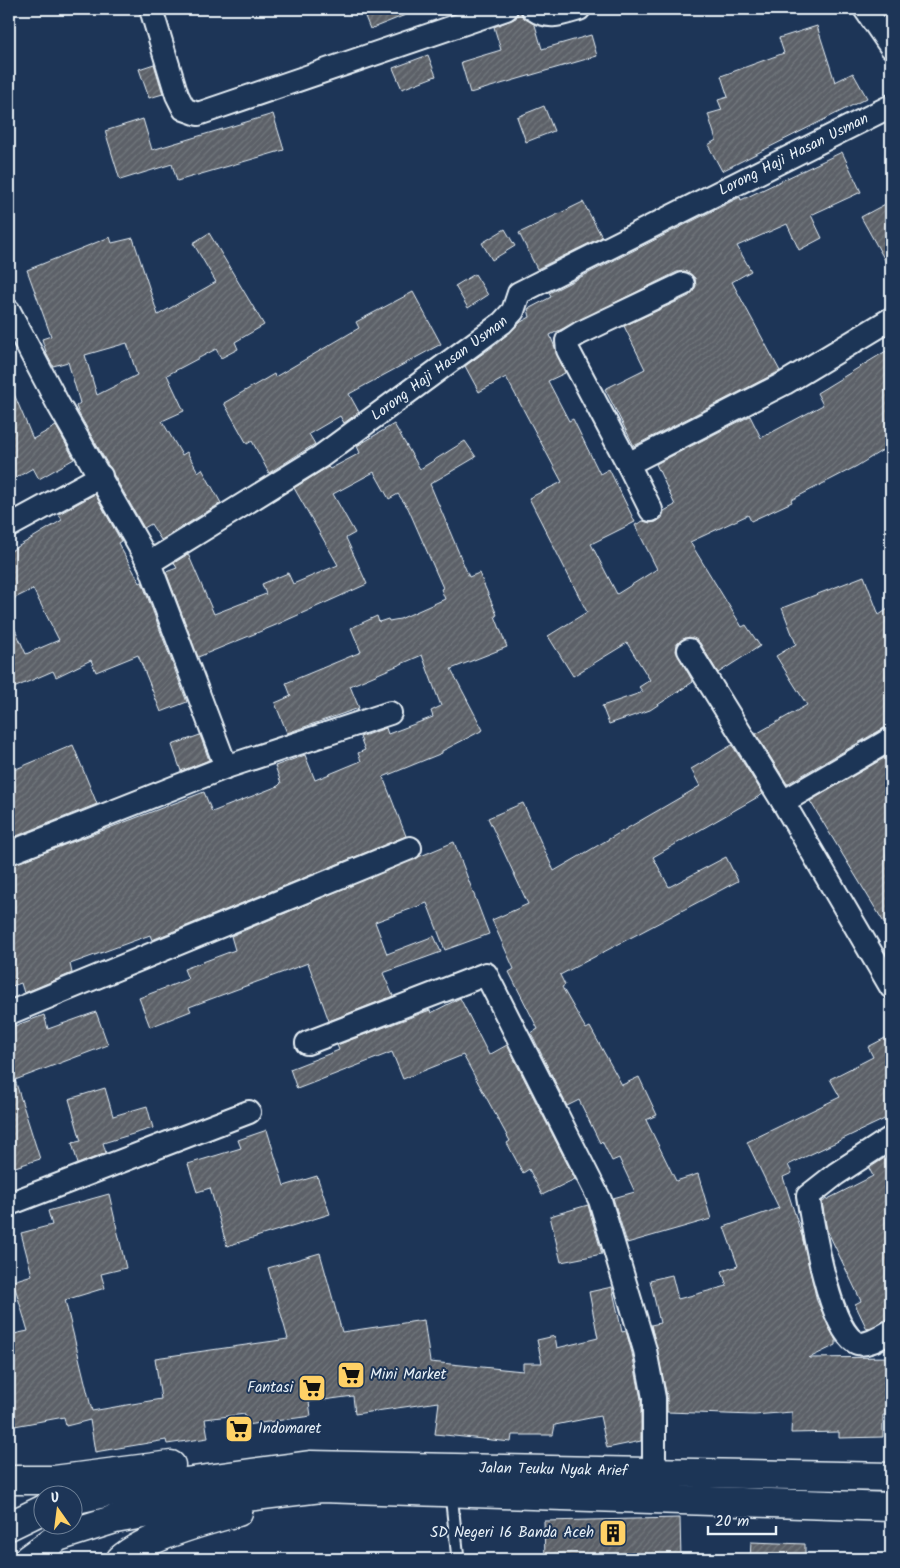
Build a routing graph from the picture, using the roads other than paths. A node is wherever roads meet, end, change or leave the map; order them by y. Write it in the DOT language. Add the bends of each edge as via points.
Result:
graph roads {
  1 [pos="151,9"];
  2 [pos="506,9"];
  3 [pos="533,9"];
  4 [pos="580,9"];
  5 [pos="865,9"];
  6 [pos="891,47"];
  7 [pos="891,105"];
  8 [pos="683,284"];
  9 [pos="9,311"];
  10 [pos="891,319"];
  11 [pos="628,464"];
  12 [pos="100,476"];
  13 [pos="651,510"];
  14 [pos="9,526"];
  15 [pos="150,563"];
  16 [pos="689,650"];
  17 [pos="390,713"];
  18 [pos="891,740"];
  19 [pos="226,767"];
  20 [pos="783,802"];
  21 [pos="410,848"];
  22 [pos="9,853"];
  23 [pos="891,987"];
  24 [pos="9,1013"];
  25 [pos="307,1043"];
  26 [pos="249,1112"];
  27 [pos="891,1138"];
  28 [pos="9,1204"];
  29 [pos="891,1331"];
  30 [pos="864,1344"];
  31 [pos="891,1348"];
  32 [pos="654,1472"];
  33 [pos="316,1476"];
  34 [pos="891,1477"];
  35 [pos="9,1480"];
  36 [pos="219,1488"];
  37 [pos="451,1494"];
  38 [pos="82,1499"];
  39 [pos="891,1507"];
  40 [pos="32,1515"];
  41 [pos="9,1526"];
  42 [pos="28,1559"];
  43 [pos="121,1559"];
  44 [pos="458,1559"];
  1 -- 2 [label="street" via="177,96 184,109 198,114"];
  3 -- 4 [label="street" via="553,17"];
  5 -- 6 [label="street"];
  7 -- 15 [label="street, Lorong Haji Hasan Usman" via="519,293 513,311 502,323 320,457"];
  8 -- 11 [label="street" via="567,341 568,350"];
  9 -- 12 [label="street"];
  10 -- 11 [label="street" via="785,383"];
  11 -- 13 [label="street"];
  12 -- 14 [label="street"];
  12 -- 15 [label="street"];
  15 -- 19 [label="street"];
  16 -- 20 [label="street"];
  17 -- 19 [label="street"];
  18 -- 20 [label="street"];
  19 -- 22 [label="street"];
  20 -- 23 [label="street"];
  21 -- 24 [label="street"];
  25 -- 32 [label="street" via="486,974 600,1200 645,1350 654,1398"];
  26 -- 28 [label="street"];
  27 -- 30 [label="street" via="808,1196 818,1252 839,1322 855,1342"];
  29 -- 30 [label="street"];
  30 -- 31 [label="street"];
  32 -- 33 [label="main road, Jalan Teuku Nyak Arief"];
  32 -- 34 [label="main road, Jalan Teuku Nyak Arief"];
  33 -- 35 [label="main road" via="226,1462 54,1480"];
  33 -- 36 [label="main road"];
  33 -- 37 [label="main road, Jalan Teuku Nyak Arief" via="394,1489"];
  33 -- 43 [label="main road" via="132,1549"];
  36 -- 38 [label="main road"];
  36 -- 42 [label="main road" via="80,1528 58,1537"];
  37 -- 39 [label="main road, Jalan Teuku Nyak Arief"];
  37 -- 44 [label="lane"];
  40 -- 41 [label="main road"];
}
